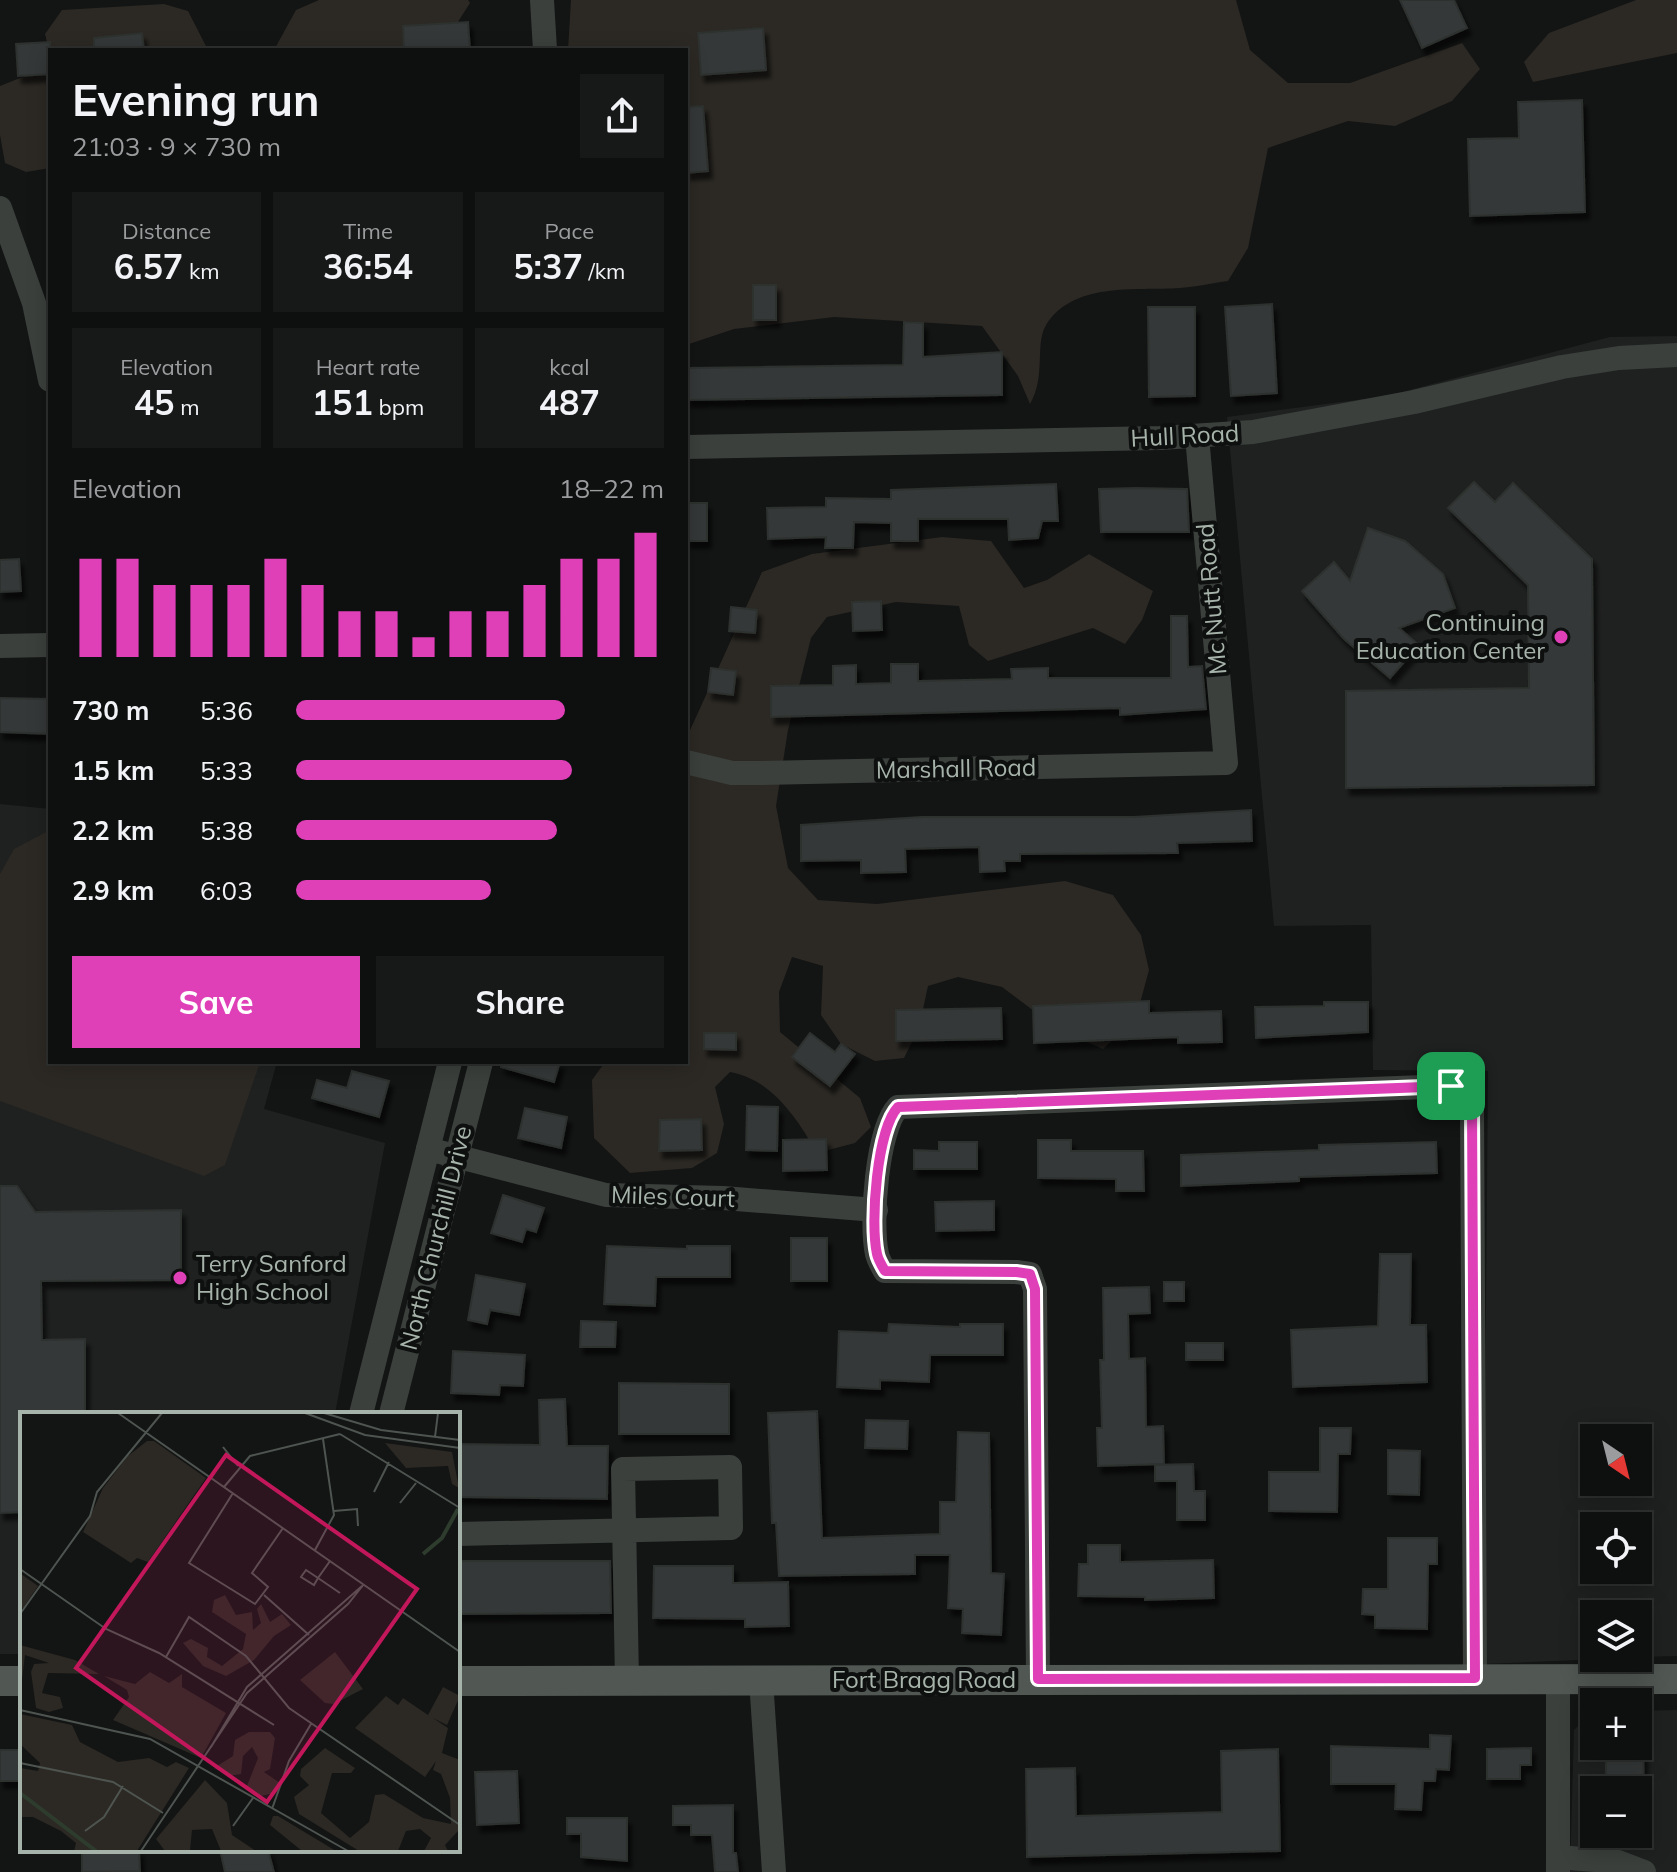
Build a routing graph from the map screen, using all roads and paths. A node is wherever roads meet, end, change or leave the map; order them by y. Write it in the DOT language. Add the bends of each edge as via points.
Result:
graph roads {
  1 [pos="542,0"];
  2 [pos="545,48"];
  3 [pos="0,208"];
  4 [pos="1677,355"];
  5 [pos="48,370"];
  6 [pos="1197,436"];
  7 [pos="688,447"];
  8 [pos="48,645"];
  9 [pos="0,646"];
  10 [pos="688,762"];
  11 [pos="1226,763"];
  12 [pos="449,1064"];
  13 [pos="480,1064"];
  14 [pos="428,1149"];
  15 [pos="456,1156"];
  16 [pos="876,1210"];
  17 [pos="362,1412"];
  18 [pos="392,1412"];
  19 [pos="624,1531"];
  20 [pos="460,1534"];
  21 [pos="1475,1678"];
  22 [pos="1558,1678"];
  23 [pos="1038,1679"];
  24 [pos="1677,1679"];
  25 [pos="627,1680"];
  26 [pos="761,1680"];
  27 [pos="460,1681"];
  28 [pos="1558,1864"];
  29 [pos="774,1872"];
  30 [pos="1644,1872"];
  1 -- 2 [label="street"];
  3 -- 5 [label="street" via="34,303"];
  4 -- 6 [label="street, Hull Road" via="1576,365 1321,420"];
  6 -- 7 [label="street, Hull Road"];
  6 -- 11 [label="street, Mc Nutt Road"];
  8 -- 9 [label="street"];
  10 -- 11 [label="street, Marshall Road" via="732,773"];
  12 -- 14 [label="street, North Churchill Drive"];
  13 -- 15 [label="street, North Churchill Drive"];
  14 -- 15 [label="street, Miles Court"];
  14 -- 17 [label="street, North Churchill Drive"];
  15 -- 16 [label="street, Miles Court" via="606,1195"];
  15 -- 18 [label="street, North Churchill Drive"];
  16 -- 21 [label="street" via="882,1142 888,1118 898,1107 1451,1086 1466,1090 1472,1106"];
  16 -- 23 [label="street" via="877,1255 885,1271 1030,1274 1035,1289"];
  19 -- 19 [label="street" via="623,1469 730,1467 731,1528"];
  19 -- 20 [label="street"];
  19 -- 25 [label="street"];
  21 -- 22 [label="main road, Fort Bragg Road"];
  21 -- 23 [label="main road, Fort Bragg Road"];
  22 -- 24 [label="main road, Fort Bragg Road"];
  22 -- 28 [label="street"];
  23 -- 26 [label="main road, Fort Bragg Road"];
  25 -- 26 [label="main road, Fort Bragg Road"];
  25 -- 27 [label="main road, Fort Bragg Road"];
  26 -- 29 [label="street"];
  28 -- 30 [label="street" via="1618,1862"];
}
